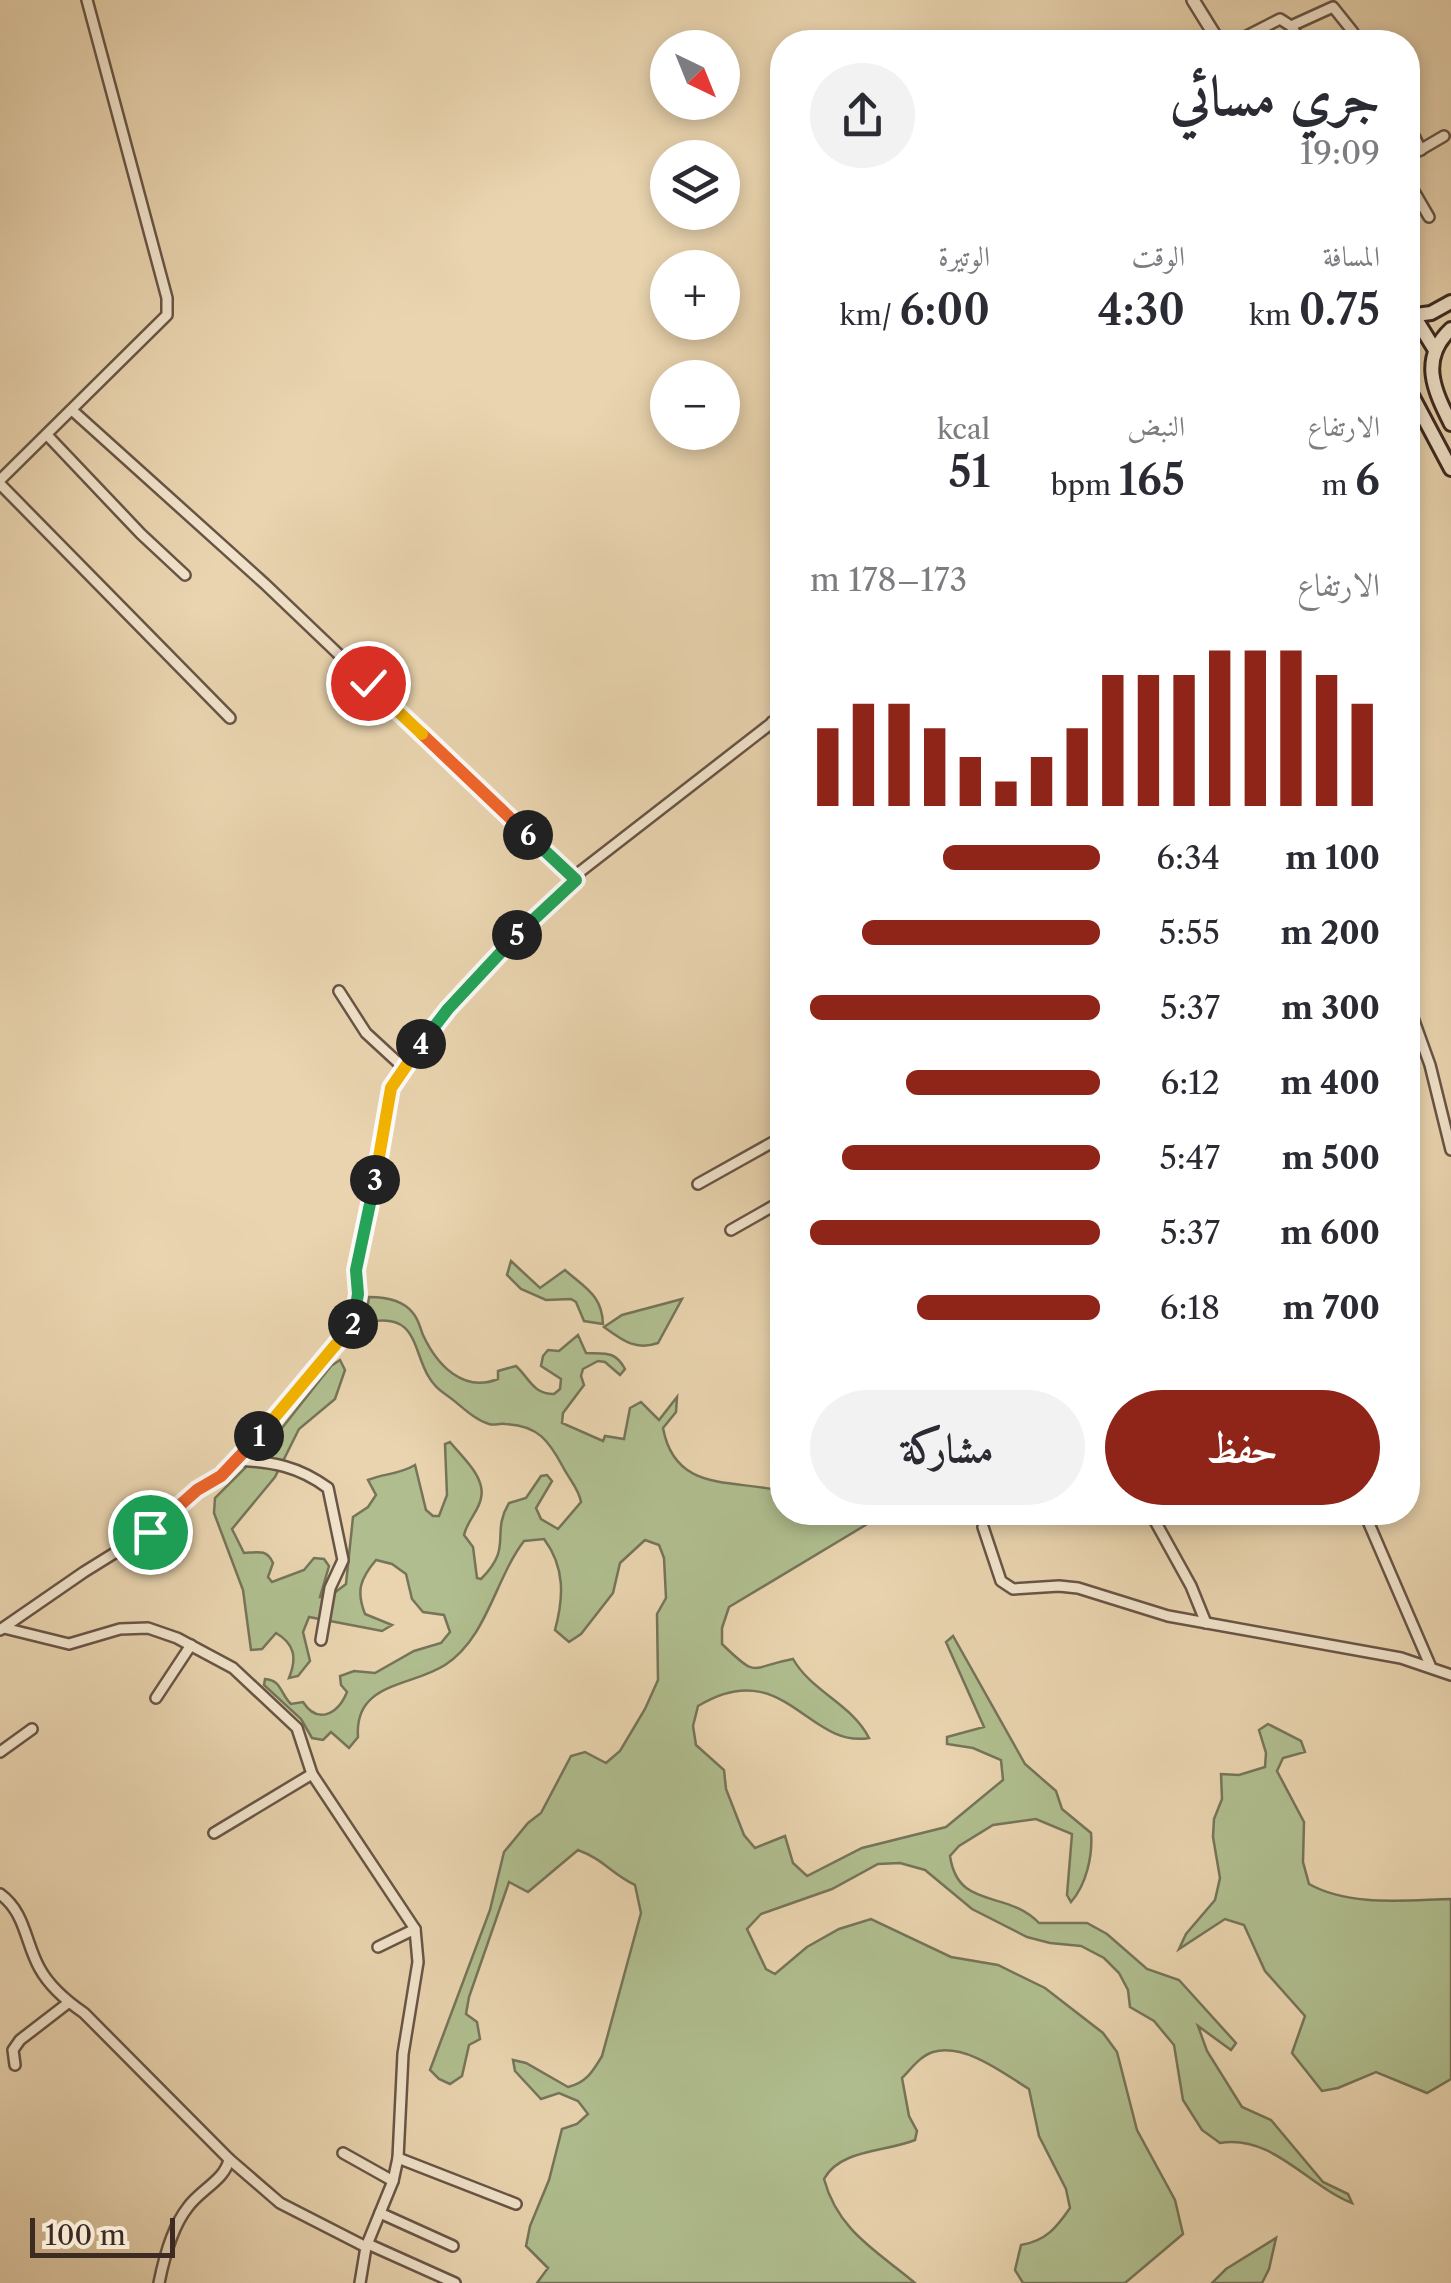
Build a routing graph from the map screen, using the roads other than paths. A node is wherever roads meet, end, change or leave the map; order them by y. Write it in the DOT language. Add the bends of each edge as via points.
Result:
graph roads {
  1 [pos="88,0"];
  2 [pos="1193,0"];
  3 [pos="1335,4"];
  4 [pos="1291,26"];
  5 [pos="1212,30"];
  6 [pos="1258,30"];
  7 [pos="1294,30"];
  8 [pos="1352,30"];
  9 [pos="1444,136"];
  10 [pos="1421,150"];
  11 [pos="1420,202"];
  12 [pos="1429,217"];
  13 [pos="1451,302"];
  14 [pos="1420,315"];
  15 [pos="1451,328"];
  16 [pos="1420,329"];
  17 [pos="1435,350"];
  18 [pos="1431,370"];
  19 [pos="1420,378"];
  20 [pos="1420,409"];
  21 [pos="73,411"];
  22 [pos="1451,424"];
  23 [pos="48,436"];
  24 [pos="1451,470"];
  25 [pos="0,482"];
  26 [pos="184,575"];
  27 [pos="230,718"];
  28 [pos="770,724"];
  29 [pos="576,880"];
  30 [pos="339,990"];
  31 [pos="1420,1037"];
  32 [pos="404,1068"];
  33 [pos="770,1143"];
  34 [pos="1451,1150"];
  35 [pos="698,1184"];
  36 [pos="770,1208"];
  37 [pos="730,1230"];
  38 [pos="237,1460"];
  39 [pos="1157,1525"];
  40 [pos="1370,1525"];
  41 [pos="983,1527"];
  42 [pos="1206,1623"];
  43 [pos="2,1629"];
  44 [pos="321,1640"];
  45 [pos="191,1645"];
  46 [pos="1430,1665"];
  47 [pos="1451,1675"];
  48 [pos="156,1698"];
  49 [pos="32,1729"];
  50 [pos="0,1752"];
  51 [pos="312,1774"];
  52 [pos="214,1833"];
  53 [pos="0,1894"];
  54 [pos="415,1929"];
  55 [pos="378,1947"];
  56 [pos="68,2003"];
  57 [pos="14,2065"];
  58 [pos="343,2153"];
  59 [pos="398,2158"];
  60 [pos="229,2159"];
  61 [pos="393,2181"];
  62 [pos="516,2204"];
  63 [pos="380,2213"];
  64 [pos="367,2246"];
  65 [pos="453,2246"];
  66 [pos="159,2283"];
  67 [pos="360,2283"];
  68 [pos="455,2283"];
  1 -- 21 [label="street" via="167,315"];
  2 -- 5 [label="street"];
  3 -- 4 [label="street"];
  3 -- 8 [label="street"];
  4 -- 6 [label="street" via="1280,19"];
  4 -- 7 [label="street"];
  9 -- 10 [label="street"];
  11 -- 12 [label="street"];
  13 -- 14 [label="main road"];
  15 -- 17 [label="main road"];
  16 -- 17 [label="main road"];
  17 -- 18 [label="main road"];
  18 -- 19 [label="main road"];
  18 -- 22 [label="main road"];
  20 -- 24 [label="main road"];
  21 -- 23 [label="street"];
  21 -- 29 [label="street"];
  23 -- 25 [label="street"];
  23 -- 26 [label="street"];
  25 -- 27 [label="street"];
  28 -- 29 [label="street"];
  29 -- 32 [label="street" via="483,970"];
  30 -- 32 [label="street" via="366,1033"];
  31 -- 34 [label="street"];
  32 -- 38 [label="street" via="384,1117 356,1270 356,1317"];
  33 -- 35 [label="street"];
  36 -- 37 [label="street"];
  38 -- 43 [label="street" via="150,1532"];
  38 -- 44 [label="street" via="279,1462 328,1488 343,1560 330,1588"];
  39 -- 42 [label="street"];
  40 -- 46 [label="street"];
  41 -- 42 [label="street" via="1006,1587 1078,1588"];
  42 -- 46 [label="street"];
  43 -- 45 [label="street" via="69,1644 148,1628"];
  45 -- 48 [label="street"];
  45 -- 51 [label="street" via="234,1668 298,1728"];
  46 -- 47 [label="street"];
  49 -- 50 [label="street"];
  51 -- 52 [label="street"];
  51 -- 54 [label="street"];
  53 -- 56 [label="street" via="14,1906 40,1970"];
  54 -- 55 [label="street"];
  54 -- 59 [label="street" via="418,1962 402,2054"];
  56 -- 57 [label="street" via="20,2040"];
  56 -- 60 [label="street"];
  58 -- 61 [label="street"];
  59 -- 61 [label="street"];
  59 -- 62 [label="street"];
  60 -- 64 [label="street" via="280,2203"];
  60 -- 66 [label="street" via="227,2170 187,2208"];
  61 -- 63 [label="street"];
  63 -- 64 [label="street"];
  63 -- 65 [label="street"];
  64 -- 67 [label="street"];
  64 -- 68 [label="street"];
}
